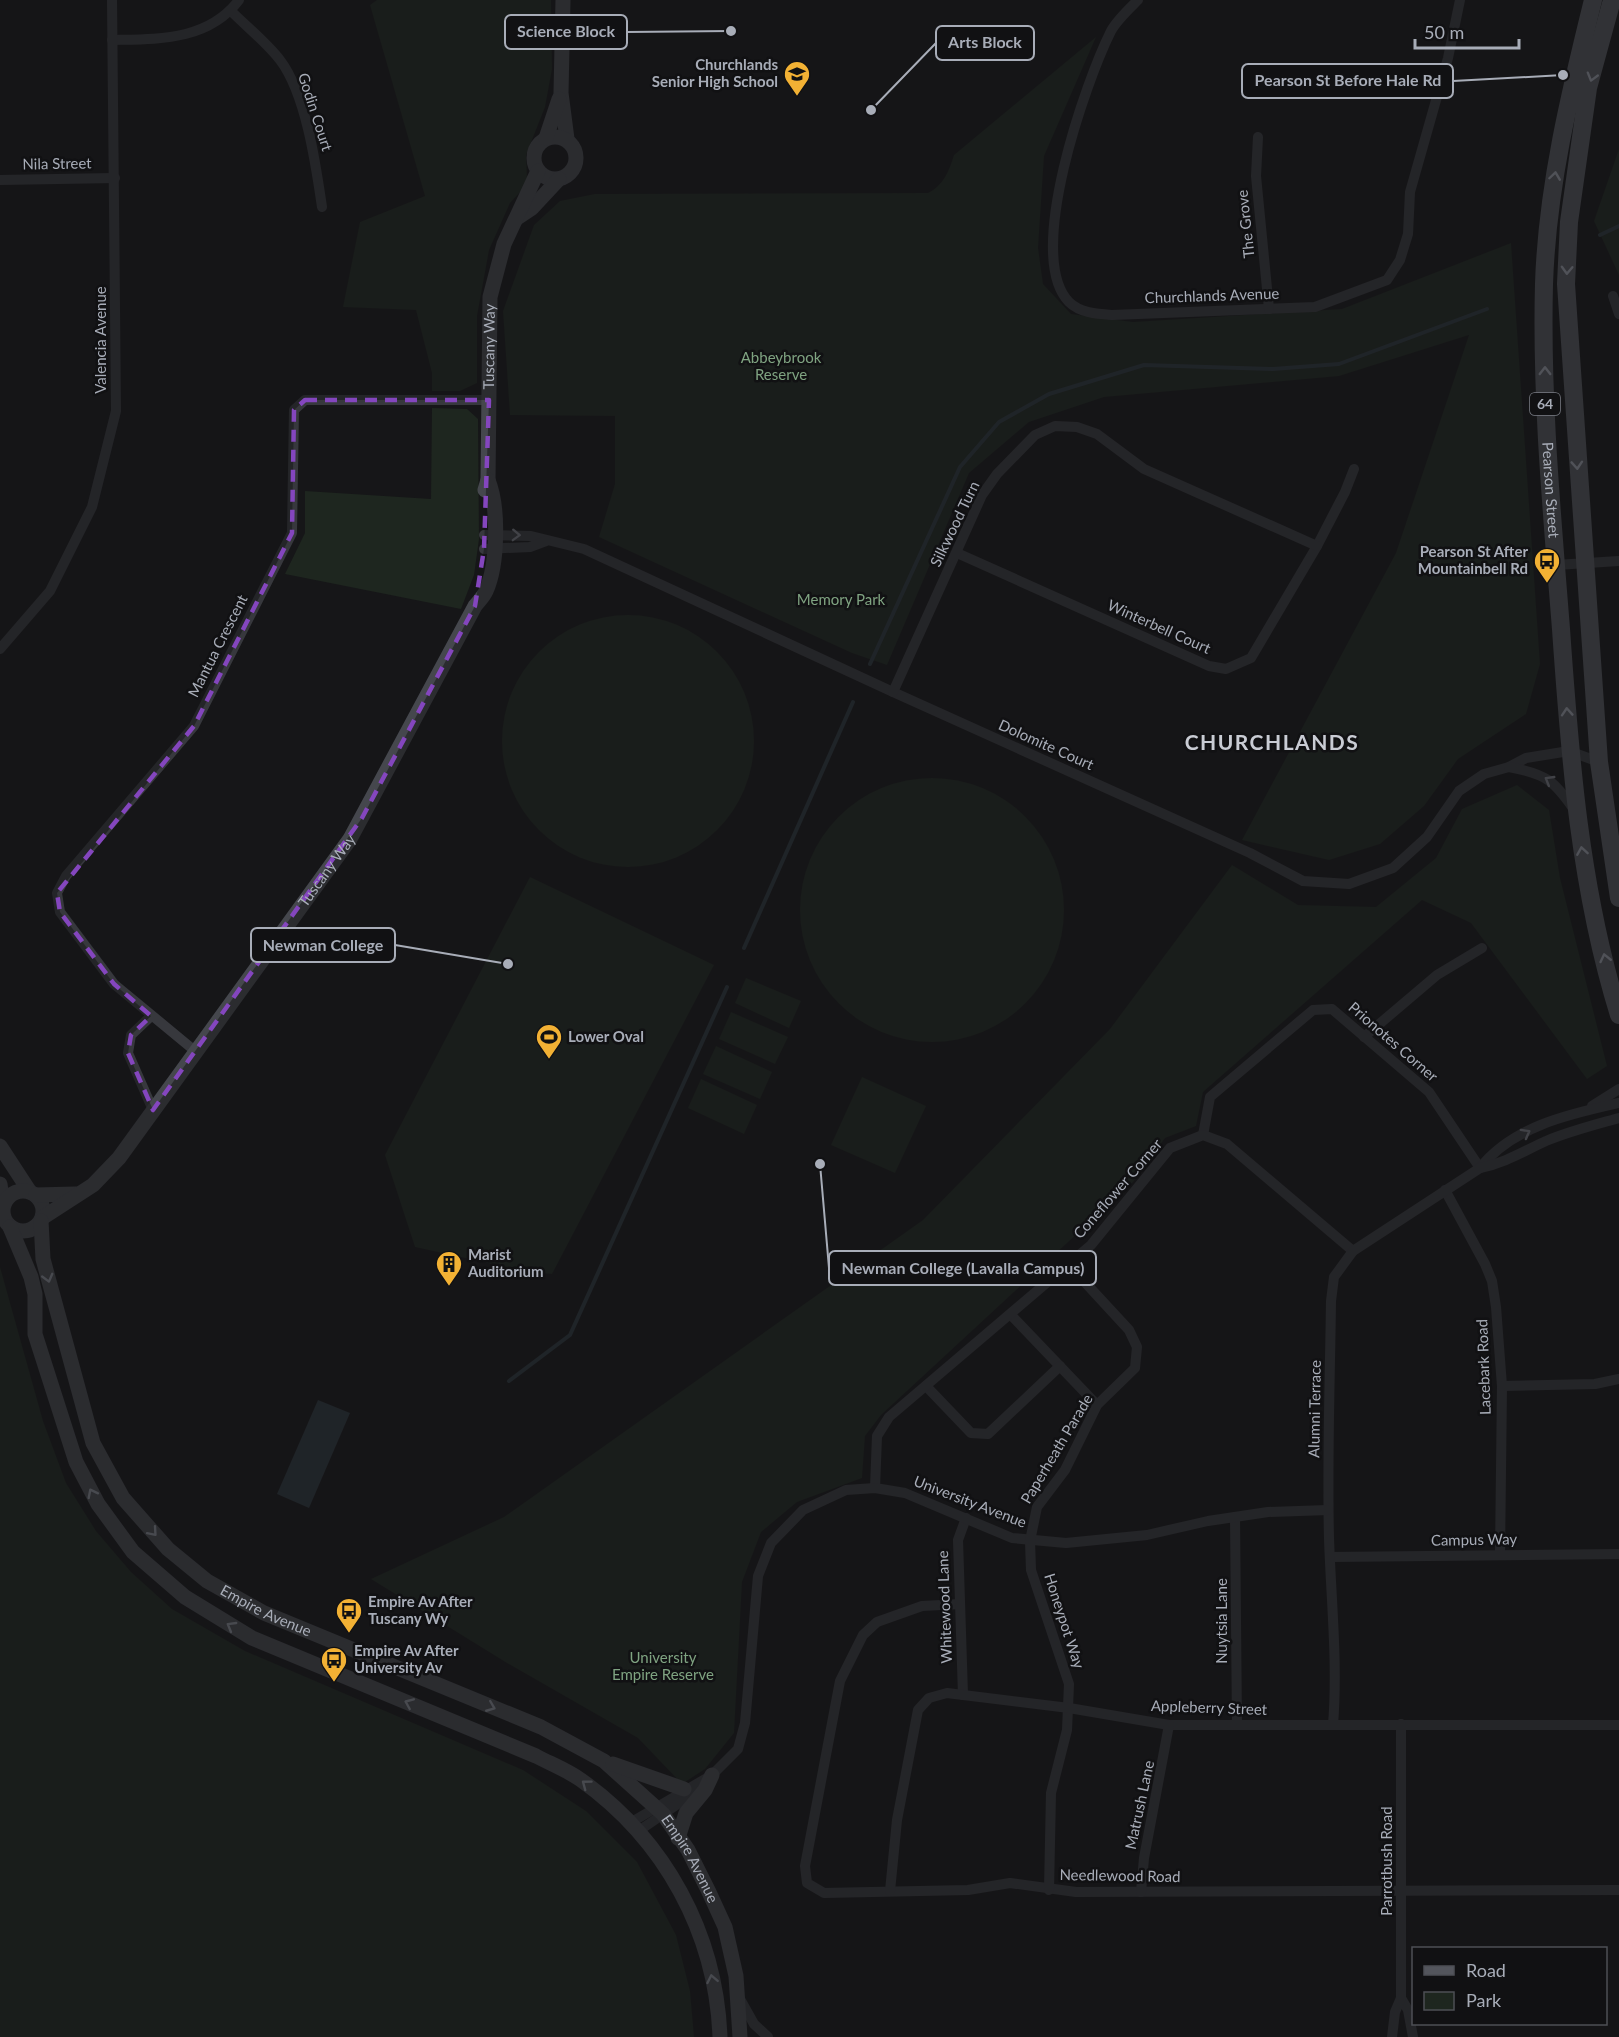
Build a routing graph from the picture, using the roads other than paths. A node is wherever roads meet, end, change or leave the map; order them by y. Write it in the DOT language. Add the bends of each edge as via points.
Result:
graph roads {
  1 [pos="112,0"];
  2 [pos="239,0"];
  3 [pos="563,0"];
  4 [pos="1138,0"];
  5 [pos="1460,0"];
  6 [pos="1593,0"];
  7 [pos="1612,0"];
  8 [pos="231,10"];
  9 [pos="112,40"];
  10 [pos="561,93"];
  11 [pos="1258,136"];
  12 [pos="546,138"];
  13 [pos="567,140"];
  14 [pos="538,171"];
  15 [pos="115,178"];
  16 [pos="559,179"];
  17 [pos="0,180"];
  18 [pos="322,207"];
  19 [pos="517,218"];
  20 [pos="1613,296"];
  21 [pos="1269,309"];
  22 [pos="1619,314"];
  23 [pos="489,400"];
  24 [pos="1354,469"];
  25 [pos="489,542"];
  26 [pos="1317,546"];
  27 [pos="957,553"];
  28 [pos="1619,561"];
  29 [pos="1584,563"];
  30 [pos="1556,565"];
  31 [pos="0,649"];
  32 [pos="893,692"];
  33 [pos="1569,752"];
  34 [pos="1599,762"];
  35 [pos="1509,767"];
  36 [pos="1576,812"];
  37 [pos="1619,898"];
  38 [pos="1482,948"];
  39 [pos="1619,1015"];
  40 [pos="150,1016"];
  41 [pos="1364,1036"];
  42 [pos="195,1051"];
  43 [pos="1619,1089"];
  44 [pos="1619,1103"];
  45 [pos="153,1110"];
  46 [pos="1584,1111"];
  47 [pos="1619,1119"];
  48 [pos="1203,1135"];
  49 [pos="0,1146"];
  50 [pos="1480,1168"];
  51 [pos="0,1184"];
  52 [pos="1444,1190"];
  53 [pos="33,1193"];
  54 [pos="76,1194"];
  55 [pos="3,1205"];
  56 [pos="42,1220"];
  57 [pos="10,1227"];
  58 [pos="1353,1251"];
  59 [pos="1069,1266"];
  60 [pos="1011,1315"];
  61 [pos="1060,1366"];
  62 [pos="1619,1379"];
  63 [pos="926,1386"];
  64 [pos="1502,1386"];
  65 [pos="1097,1405"];
  66 [pos="875,1488"];
  67 [pos="1329,1510"];
  68 [pos="1235,1516"];
  69 [pos="966,1518"];
  70 [pos="1030,1540"];
  71 [pos="1500,1554"];
  72 [pos="1619,1554"];
  73 [pos="1330,1557"];
  74 [pos="960,1604"];
  75 [pos="963,1695"];
  76 [pos="1069,1708"];
  77 [pos="1401,1724"];
  78 [pos="1169,1725"];
  79 [pos="1237,1725"];
  80 [pos="1333,1725"];
  81 [pos="1619,1725"];
  82 [pos="604,1761"];
  83 [pos="705,1780"];
  84 [pos="684,1789"];
  85 [pos="658,1811"];
  86 [pos="635,1827"];
  87 [pos="678,1838"];
  88 [pos="1049,1890"];
  89 [pos="1619,1890"];
  90 [pos="890,1891"];
  91 [pos="1402,1891"];
  92 [pos="1141,1892"];
  93 [pos="1401,1998"];
  94 [pos="739,1999"];
  95 [pos="720,2037"];
  96 [pos="740,2037"];
  97 [pos="768,2037"];
  98 [pos="1393,2037"];
  99 [pos="1406,2037"];
  100 [pos="1413,2037"];
  1 -- 9 [label="street, Valencia Avenue"];
  2 -- 8 [label="street"];
  3 -- 10 [label="main road"];
  4 -- 21 [label="street, Churchlands Avenue" via="1112,29 1074,122 1058,189 1053,249 1056,279 1069,302 1088,313"];
  5 -- 21 [label="street, Churchlands Avenue" via="1448,58 1410,192 1408,234 1400,260 1388,280 1316,307"];
  30 -- 6 [label="main road, Pearson Street / 64, one-way" via="1545,411 1544,282 1564,121"];
  7 -- 29 [label="main road, Pearson Street / 64, one-way" via="1588,88 1569,222 1566,284"];
  8 -- 9 [label="street" via="208,27 175,38"];
  8 -- 18 [label="street, Godin Court" via="281,61 293,84 314,150"];
  9 -- 15 [label="street, Valencia Avenue"];
  10 -- 12 [label="main road"];
  10 -- 13 [label="main road"];
  11 -- 21 [label="street, The Grove" via="1256,176"];
  12 -- 13 [label="main road"];
  12 -- 14 [label="main road" via="534,155"];
  13 -- 16 [label="main road" via="575,150 575,167"];
  14 -- 16 [label="main road" via="547,178"];
  14 -- 19 [label="main road, Tuscany Way"];
  15 -- 17 [label="street, Nila Street"];
  15 -- 31 [label="street, Valencia Avenue" via="116,411 92,507 50,591"];
  16 -- 19 [label="main road, Tuscany Way"];
  19 -- 23 [label="main road, Tuscany Way" via="504,244 490,297"];
  20 -- 22 [label="street"];
  23 -- 25 [label="main road, Tuscany Way" via="488,480 494,493"];
  23 -- 40 [label="street, Mantua Crescent" via="305,400 294,410 292,533 194,726 66,876 57,893 60,912 114,984"];
  24 -- 26 [label="street, Winterbell Court"];
  25 -- 32 [label="street, Dolomite Court" via="531,536 584,549"];
  25 -- 42 [label="main road, Tuscany Way" via="493,570 486,593 475,606 350,839"];
  26 -- 27 [label="street, Winterbell Court" via="1251,658 1226,669 1209,666"];
  26 -- 27 [label="street, Silkwood Turn" via="1144,469 1097,434 1077,427 1055,426 1035,435 997,474 982,495"];
  27 -- 32 [label="street, Silkwood Turn"];
  28 -- 29 [label="street"];
  29 -- 30 [label="street"];
  29 -- 34 [label="main road, Pearson Street / 64"];
  33 -- 30 [label="main road, Pearson Street / 64, one-way"];
  32 -- 35 [label="street, Dolomite Court" via="1250,853 1303,881 1349,884 1393,868 1427,837 1459,791 1484,774"];
  33 -- 34 [label="street, Dolomite Court"];
  33 -- 35 [label="street, Dolomite Court" via="1526,758"];
  33 -- 36 [label="main road, Pearson Street / 64"];
  34 -- 37 [label="main road, Pearson Street / 64"];
  36 -- 35 [label="street, one-way" via="1558,786 1540,775"];
  39 -- 36 [label="main road, Pearson Street / 64, one-way" via="1588,890"];
  38 -- 41 [label="street" via="1437,975"];
  40 -- 42 [label="street, Mantua Crescent"];
  40 -- 45 [label="street" via="131,1035 128,1053"];
  41 -- 48 [label="street, Prionotes Corner" via="1332,1009 1313,1010 1210,1096"];
  41 -- 50 [label="street, Prionotes Corner" via="1429,1092"];
  42 -- 45 [label="main road, Tuscany Way"];
  43 -- 46 [label="street"];
  44 -- 46 [label="street, Alumni Terrace"];
  45 -- 54 [label="main road, Tuscany Way" via="106,1172"];
  50 -- 46 [label="street, Alumni Terrace, one-way" via="1494,1151 1541,1124"];
  47 -- 50 [label="street, Alumni Terrace" via="1586,1127 1501,1164"];
  48 -- 58 [label="street" via="1227,1144"];
  48 -- 59 [label="street, Coneflower Corner" via="1170,1148 1091,1245"];
  49 -- 53 [label="main road"];
  50 -- 52 [label="street, Alumni Terrace"];
  51 -- 55 [label="main road"];
  52 -- 58 [label="street, Alumni Terrace"];
  52 -- 64 [label="street, Lacebark Road" via="1492,1281"];
  53 -- 54 [label="main road"];
  53 -- 55 [label="main road" via="17,1191"];
  53 -- 56 [label="main road" via="42,1202"];
  54 -- 56 [label="main road, Tuscany Way"];
  55 -- 57 [label="main road" via="3,1217"];
  56 -- 57 [label="main road" via="27,1231"];
  56 -- 82 [label="main road, Empire Avenue, one-way" via="43,1259 93,1443 123,1498 168,1549 207,1581 264,1613 541,1727"];
  86 -- 57 [label="main road, Empire Avenue, one-way" via="579,1778 536,1756 252,1638 184,1597 133,1552 98,1504 76,1462 35,1334 31,1277"];
  58 -- 67 [label="street, Alumni Terrace" via="1334,1277 1331,1301"];
  59 -- 60 [label="street, Coneflower Corner"];
  59 -- 65 [label="street, Paperheath Parade" via="1129,1330 1137,1347 1135,1368"];
  60 -- 61 [label="street"];
  60 -- 63 [label="street, Coneflower Corner"];
  61 -- 63 [label="street" via="988,1434 971,1433"];
  61 -- 65 [label="street"];
  62 -- 64 [label="street" via="1585,1385"];
  63 -- 66 [label="street, Coneflower Corner" via="889,1417 877,1436"];
  64 -- 71 [label="street, Lacebark Road"];
  65 -- 70 [label="street, Paperheath Parade" via="1065,1470 1037,1508"];
  66 -- 69 [label="street, University Avenue" via="905,1493"];
  66 -- 83 [label="street, University Avenue" via="846,1490 803,1510 771,1544 758,1576 738,1749"];
  67 -- 68 [label="street, University Avenue"];
  67 -- 73 [label="street, Alumni Terrace"];
  68 -- 70 [label="street, University Avenue" via="1147,1535 1066,1543"];
  68 -- 79 [label="street, Nuytsia Lane"];
  69 -- 70 [label="street, University Avenue" via="1012,1538"];
  69 -- 74 [label="street, Whitewood Lane" via="958,1540"];
  70 -- 76 [label="street, Honeypot Way" via="1031,1569 1069,1684"];
  71 -- 72 [label="street, Campus Way"];
  71 -- 73 [label="street, Campus Way"];
  73 -- 80 [label="street, Alumni Terrace" via="1336,1685"];
  74 -- 75 [label="street, Whitewood Lane"];
  74 -- 90 [label="street, Needlewood Road" via="922,1606 877,1622 863,1635 840,1681 805,1866 807,1883 824,1893"];
  75 -- 76 [label="street, Appleberry Street"];
  75 -- 90 [label="street, Appleberry Street" via="947,1693 929,1698 918,1710 897,1820"];
  76 -- 78 [label="street, Appleberry Street"];
  76 -- 88 [label="street, Honeypot Way" via="1051,1792"];
  77 -- 80 [label="street, Appleberry Street"];
  77 -- 81 [label="street, Appleberry Street"];
  77 -- 91 [label="street, Parrotbush Road"];
  78 -- 79 [label="street, Appleberry Street"];
  78 -- 92 [label="street, Matrush Lane"];
  79 -- 80 [label="street, Appleberry Street"];
  82 -- 84 [label="main road"];
  82 -- 85 [label="main road, Empire Avenue"];
  83 -- 84 [label="street, University Avenue"];
  83 -- 85 [label="street, University Avenue" via="691,1795"];
  83 -- 87 [label="main road" via="705,1790 686,1813"];
  84 -- 85 [label="street, University Avenue"];
  85 -- 86 [label="street, University Avenue"];
  85 -- 87 [label="main road, Empire Avenue"];
  95 -- 86 [label="main road, Empire Avenue, one-way" via="710,1970 697,1925 667,1868"];
  87 -- 94 [label="main road, Empire Avenue" via="688,1850 725,1926"];
  88 -- 90 [label="street, Needlewood Road" via="1010,1883 968,1890"];
  88 -- 92 [label="street, Needlewood Road"];
  89 -- 91 [label="street, Needlewood Road"];
  91 -- 92 [label="street, Needlewood Road"];
  91 -- 93 [label="street, Parrotbush Road"];
  93 -- 98 [label="street, Parrotbush Road" via="1395,2012"];
  93 -- 100 [label="street, Parrotbush Road"];
  94 -- 96 [label="main road, Empire Avenue"];
  94 -- 97 [label="street" via="754,2024"];
  98 -- 99 [label="street"];
}
